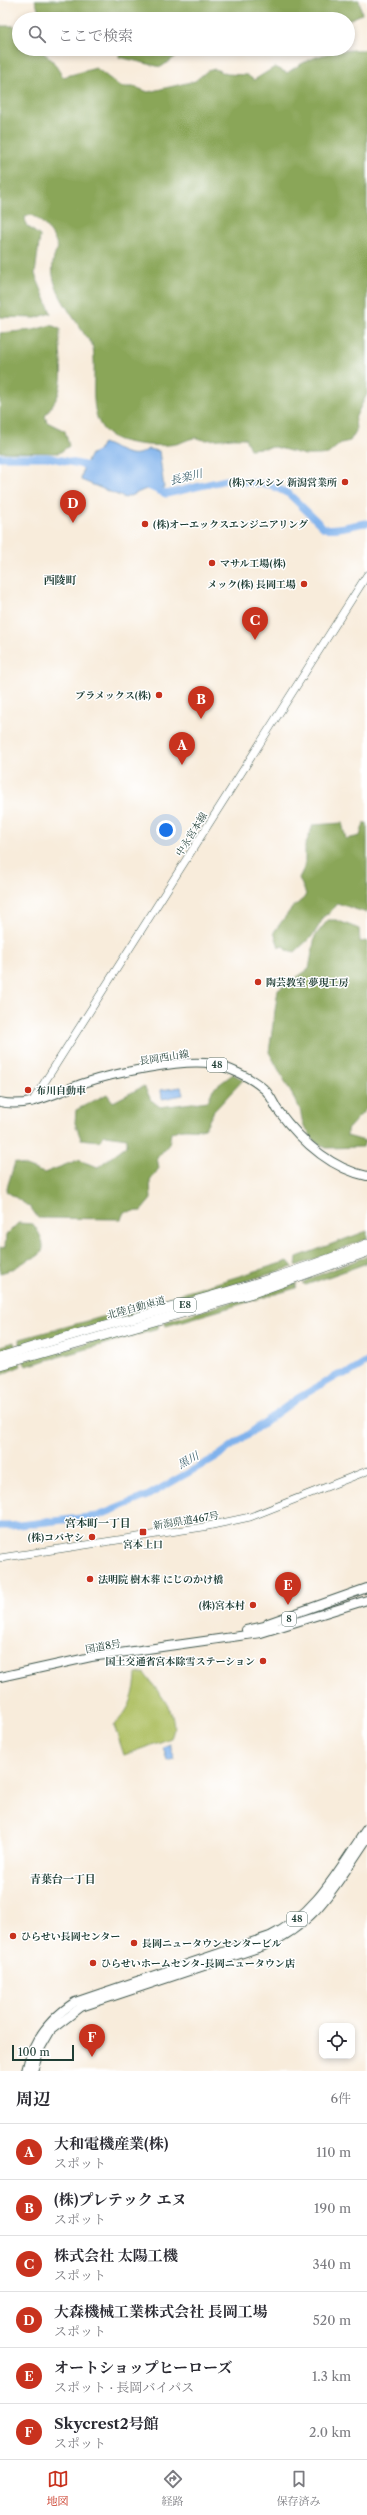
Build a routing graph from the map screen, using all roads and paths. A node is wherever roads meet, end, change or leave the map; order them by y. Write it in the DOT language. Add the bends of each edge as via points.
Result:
graph roads {
  1 [pos="367,575"];
  2 [pos="0,1102"];
  3 [pos="32,1102"];
  4 [pos="367,1176"];
  5 [pos="367,1244"];
  6 [pos="367,1252"];
  7 [pos="0,1358"];
  8 [pos="0,1365"];
  9 [pos="367,1471"];
  10 [pos="0,1558"];
  11 [pos="367,1588"];
  12 [pos="367,1595"];
  13 [pos="367,1600"];
  14 [pos="367,1604"];
  15 [pos="338,1610"];
  16 [pos="258,1627"];
  17 [pos="210,1639"];
  18 [pos="0,1677"];
  19 [pos="367,1828"];
  20 [pos="367,1838"];
  21 [pos="26,2071"];
  22 [pos="33,2071"];
  1 -- 3 [label="main road, 中永宮本線"];
  2 -- 3 [label="main road, 長岡西山線 / 48"];
  3 -- 4 [label="main road, 長岡西山線 / 48" via="97,1079 175,1064 211,1063 263,1088 300,1134 329,1162 347,1171"];
  5 -- 7 [label="highway, 北陸自動車道 / E8" via="237,1290"];
  6 -- 8 [label="highway, 北陸自動車道 / E8" via="253,1293"];
  9 -- 10 [label="main road, 新潟県道467号" via="250,1518"];
  11 -- 16 [label="main road"];
  12 -- 16 [label="main road, 8"];
  13 -- 15 [label="main road, 8"];
  14 -- 15 [label="main road"];
  15 -- 17 [label="main road, 8" via="261,1632"];
  16 -- 17 [label="main road, 8"];
  17 -- 18 [label="main road, 国道8号 / 8" via="92,1657"];
  19 -- 21 [label="main road, 48" via="317,1900 290,1925 270,1936 75,2002 43,2030"];
  20 -- 22 [label="main road, 48" via="320,1906 293,1932 264,1946 80,2008 51,2030 40,2049"];
}
